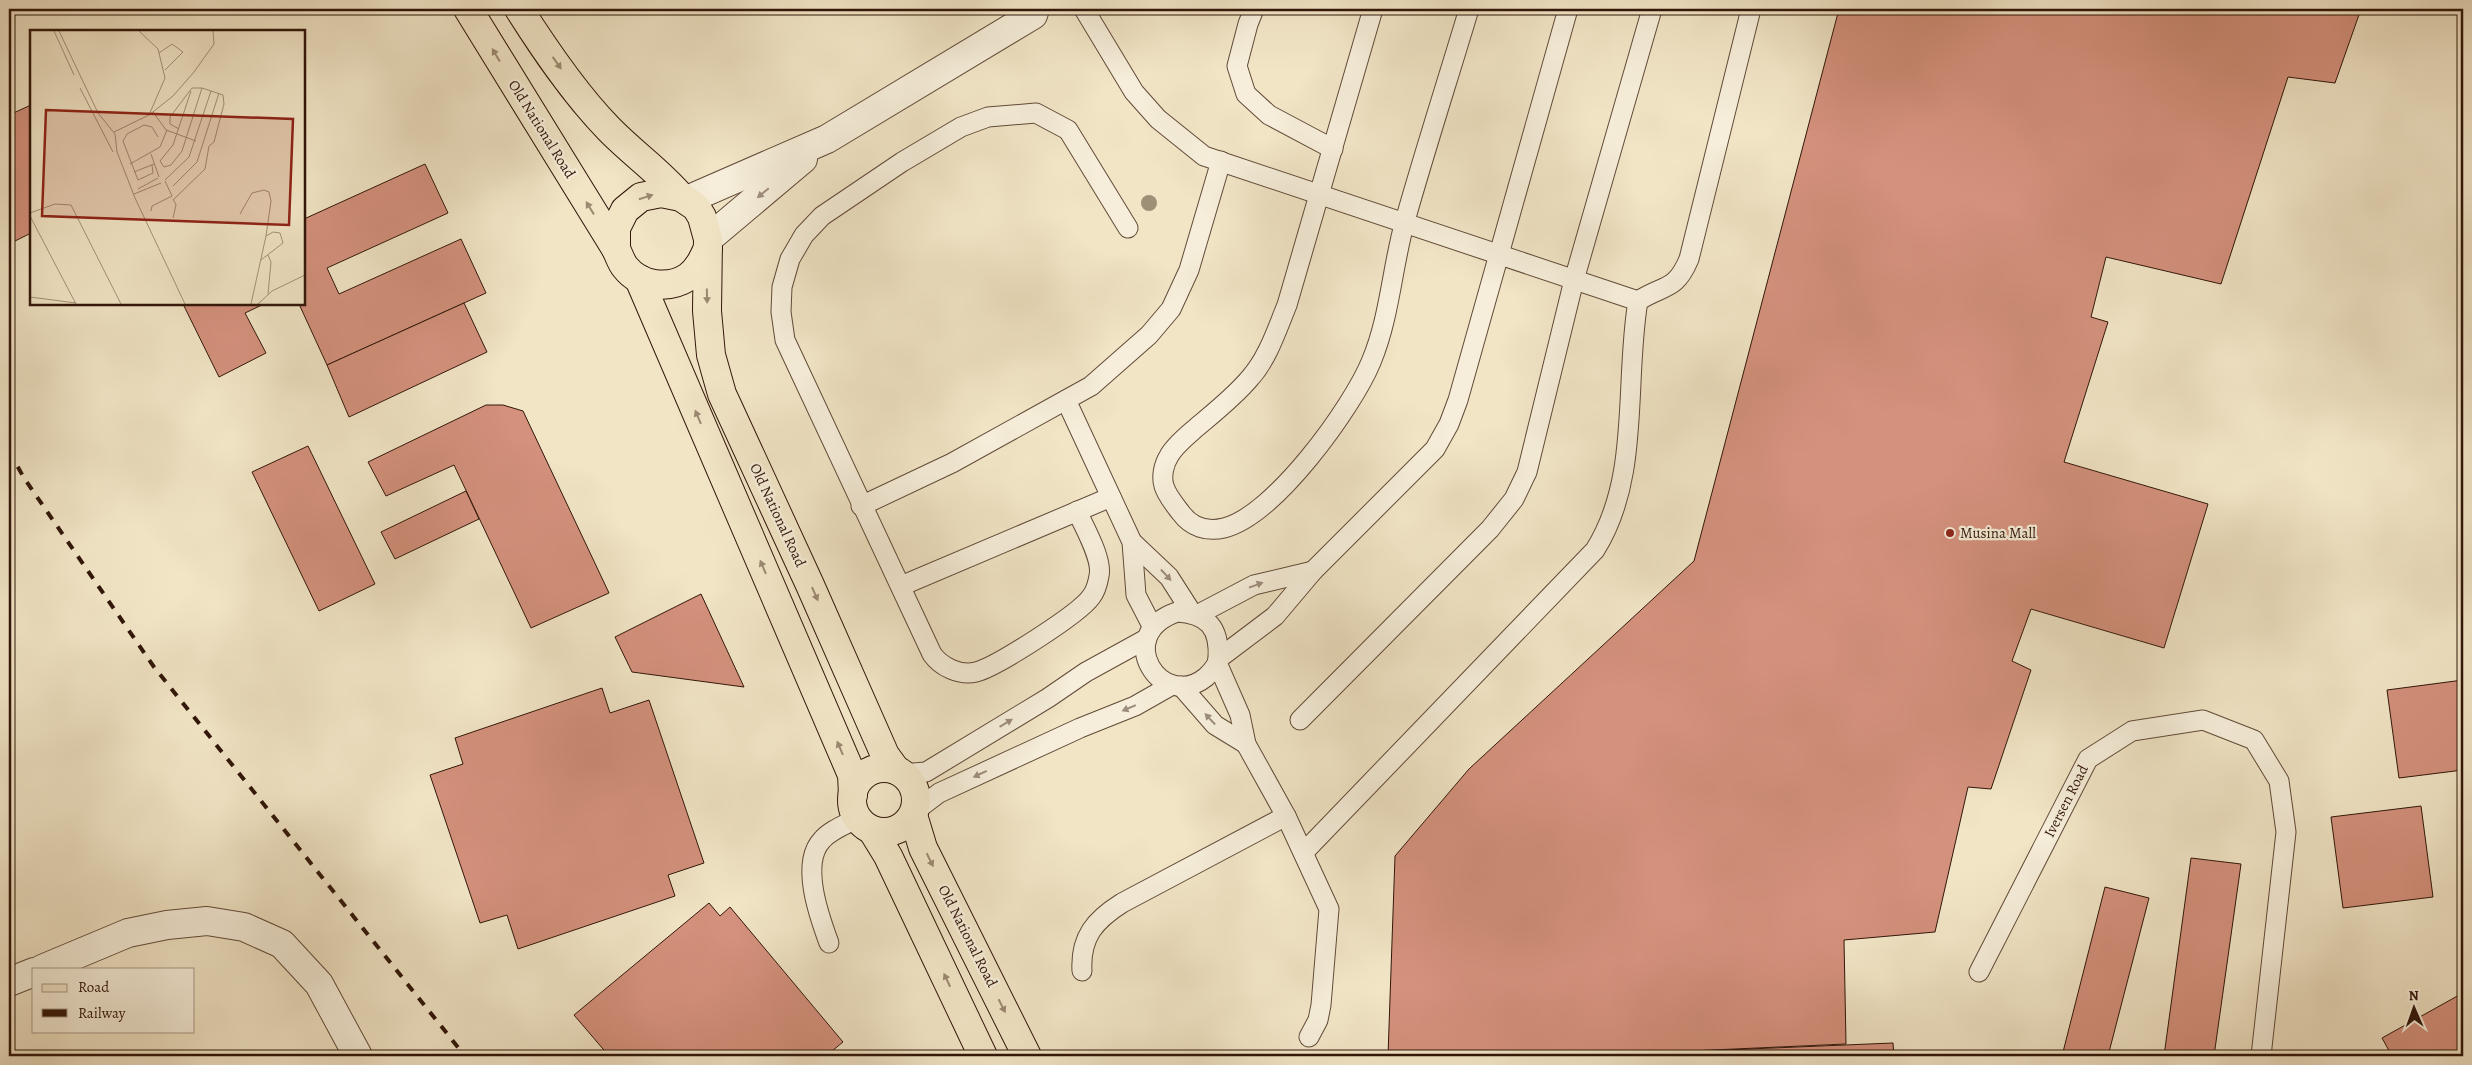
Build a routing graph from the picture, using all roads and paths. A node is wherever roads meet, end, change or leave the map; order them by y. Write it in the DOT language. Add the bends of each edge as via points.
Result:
graph roads {
  1 [pos="468,9"];
  2 [pos="519,9"];
  3 [pos="1084,9"];
  4 [pos="1254,9"];
  5 [pos="1373,9"];
  6 [pos="1469,9"];
  7 [pos="1568,9"];
  8 [pos="1652,9"];
  9 [pos="1751,9"];
  10 [pos="1037,11"];
  11 [pos="827,139"];
  12 [pos="1333,149"];
  13 [pos="1221,161"];
  14 [pos="1320,194"];
  15 [pos="684,198"];
  16 [pos="1404,223"];
  17 [pos="1128,228"];
  18 [pos="708,243"];
  19 [pos="616,249"];
  20 [pos="1499,255"];
  21 [pos="639,279"];
  22 [pos="1574,280"];
  23 [pos="1638,301"];
  24 [pos="1066,400"];
  25 [pos="1111,497"];
  26 [pos="861,506"];
  27 [pos="1077,511"];
  28 [pos="1132,542"];
  29 [pos="1313,570"];
  30 [pos="901,586"];
  31 [pos="1194,614"];
  32 [pos="1149,632"];
  33 [pos="1218,662"];
  34 [pos="1177,686"];
  35 [pos="1300,720"];
  36 [pos="1246,744"];
  37 [pos="898,772"];
  38 [pos="914,813"];
  39 [pos="861,814"];
  40 [pos="1286,816"];
  41 [pos="1304,852"];
  42 [pos="829,943"];
  43 [pos="44,968"];
  44 [pos="1082,970"];
  45 [pos="1979,972"];
  46 [pos="32,973"];
  47 [pos="9,982"];
  48 [pos="1309,1038"];
  49 [pos="358,1056"];
  50 [pos="982,1056"];
  51 [pos="1027,1056"];
  52 [pos="2261,1056"];
  19 -- 1 [label="main road, Old National Road, one-way"];
  2 -- 15 [label="main road, Old National Road, one-way" via="585,103 609,130"];
  3 -- 13 [label="lane" via="1134,92 1158,119 1204,156"];
  4 -- 12 [label="lane" via="1237,66 1246,94 1269,115"];
  5 -- 12 [label="lane"];
  6 -- 16 [label="lane"];
  7 -- 20 [label="lane"];
  8 -- 22 [label="lane"];
  9 -- 23 [label="lane" via="1689,259 1681,277 1664,290"];
  10 -- 11 [label="street"];
  11 -- 15 [label="street"];
  11 -- 18 [label="street, one-way"];
  12 -- 14 [label="lane"];
  13 -- 14 [label="lane"];
  13 -- 24 [label="lane" via="1189,270 1171,310 1149,335 1091,386"];
  14 -- 16 [label="lane"];
  14 -- 16 [label="lane" via="1287,305 1268,349 1252,376 1174,449 1164,467 1164,486 1171,499 1186,520 1198,528 1216,530 1231,526 1270,501 1316,448 1352,397 1371,362 1383,322"];
  15 -- 18 [label="main road, Old National Road" via="702,217"];
  19 -- 15 [label="main road, one-way" via="616,228 625,210 641,197 661,193"];
  16 -- 20 [label="lane"];
  17 -- 26 [label="lane" via="1068,130 1036,113 988,117 962,127 902,162 804,235 790,260 782,286 785,340"];
  18 -- 21 [label="main road" via="701,264 689,276 673,284 656,285"];
  18 -- 37 [label="main road, Old National Road, one-way" via="707,311 711,355 722,394 885,755"];
  19 -- 21 [label="main road, Old National Road" via="624,266"];
  20 -- 22 [label="lane"];
  20 -- 29 [label="lane" via="1458,400 1435,449"];
  39 -- 21 [label="main road, Old National Road, one-way" via="852,775"];
  22 -- 23 [label="lane"];
  22 -- 35 [label="lane" via="1527,472 1514,499 1490,529"];
  23 -- 41 [label="lane" via="1629,386 1630,424 1615,506 1606,532 1595,550"];
  24 -- 25 [label="lane"];
  24 -- 26 [label="lane" via="952,463"];
  25 -- 27 [label="lane"];
  25 -- 28 [label="lane"];
  26 -- 30 [label="lane"];
  27 -- 30 [label="lane"];
  27 -- 30 [label="lane" via="1097,556 1100,574 1092,596 1073,615 976,672 954,670 935,659"];
  28 -- 31 [label="lane, one-way" via="1169,577"];
  28 -- 32 [label="lane" via="1136,595"];
  31 -- 29 [label="lane, one-way" via="1254,585"];
  29 -- 33 [label="lane" via="1275,616"];
  31 -- 32 [label="lane" via="1177,612 1164,616"];
  31 -- 33 [label="lane" via="1205,619 1215,630 1219,644"];
  32 -- 34 [label="lane" via="1145,653 1149,668 1158,678"];
  37 -- 32 [label="lane, one-way" via="926,772"];
  33 -- 34 [label="lane" via="1200,682"];
  33 -- 36 [label="lane" via="1240,715"];
  36 -- 34 [label="lane, one-way" via="1215,725"];
  34 -- 38 [label="lane, one-way" via="939,793"];
  36 -- 40 [label="lane"];
  37 -- 38 [label="main road, Old National Road" via="914,787"];
  37 -- 39 [label="main road" via="884,768 861,778 854,789"];
  38 -- 39 [label="main road" via="897,830 885,832"];
  38 -- 51 [label="main road, Old National Road, one-way" via="923,848"];
  39 -- 42 [label="lane" via="823,838 813,853 818,914"];
  50 -- 39 [label="main road, Old National Road, one-way" via="888,856"];
  40 -- 41 [label="lane"];
  40 -- 44 [label="lane" via="1122,903 1098,919 1084,944"];
  41 -- 48 [label="lane" via="1329,909 1321,1005"];
  43 -- 49 [label="street" via="128,933 207,921 244,927 282,944 319,984"];
  45 -- 52 [label="lane, Iversen Road" via="2088,759 2132,731 2203,720 2254,740 2279,781 2286,832"];
  46 -- 47 [label="street"];
}
